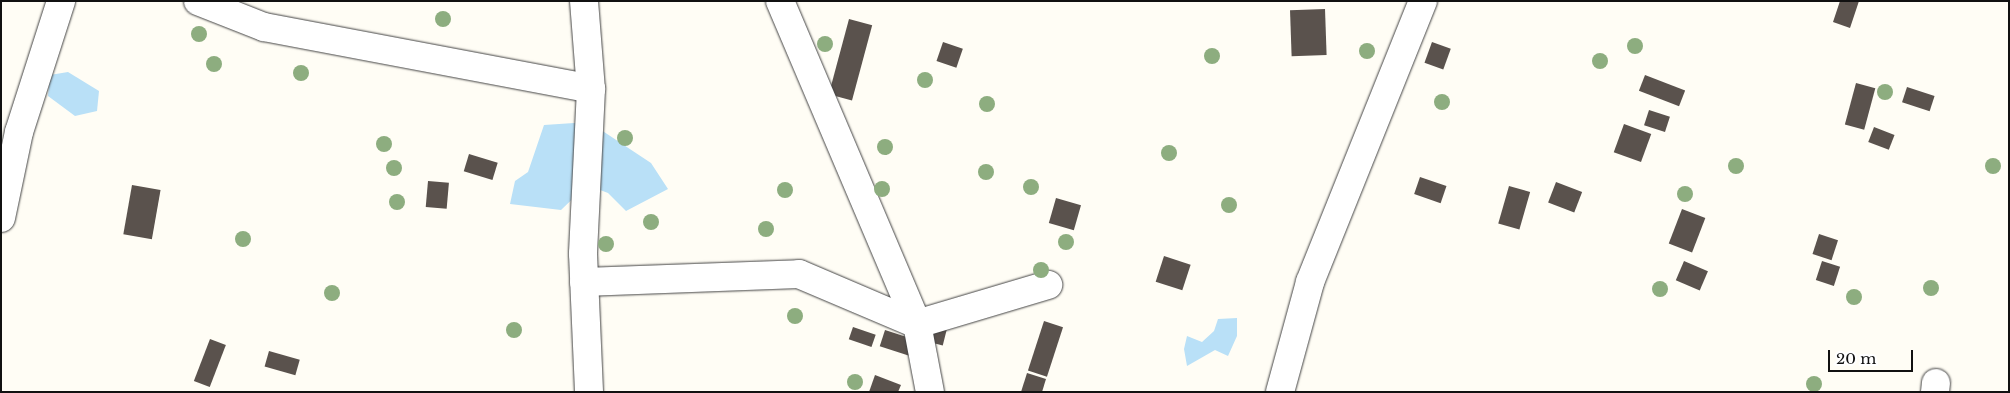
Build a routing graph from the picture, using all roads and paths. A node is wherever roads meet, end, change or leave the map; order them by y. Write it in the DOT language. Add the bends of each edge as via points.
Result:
graph roads {
  1 [pos="61,1"];
  2 [pos="198,1"];
  3 [pos="584,1"];
  4 [pos="780,1"];
  5 [pos="1423,1"];
  6 [pos="591,89"];
  7 [pos="1,218"];
  8 [pos="584,282"];
  9 [pos="1048,285"];
  10 [pos="917,324"];
  11 [pos="589,392"];
  12 [pos="930,392"];
  13 [pos="1280,392"];
  1 -- 7 [label="street" via="19,132"];
  2 -- 6 [label="street" via="264,27"];
  3 -- 6 [label="street"];
  4 -- 10 [label="street"];
  5 -- 13 [label="street" via="1310,282"];
  6 -- 8 [label="street"];
  8 -- 10 [label="street" via="799,274"];
  8 -- 11 [label="street"];
  9 -- 10 [label="street"];
  10 -- 12 [label="street"];
}
